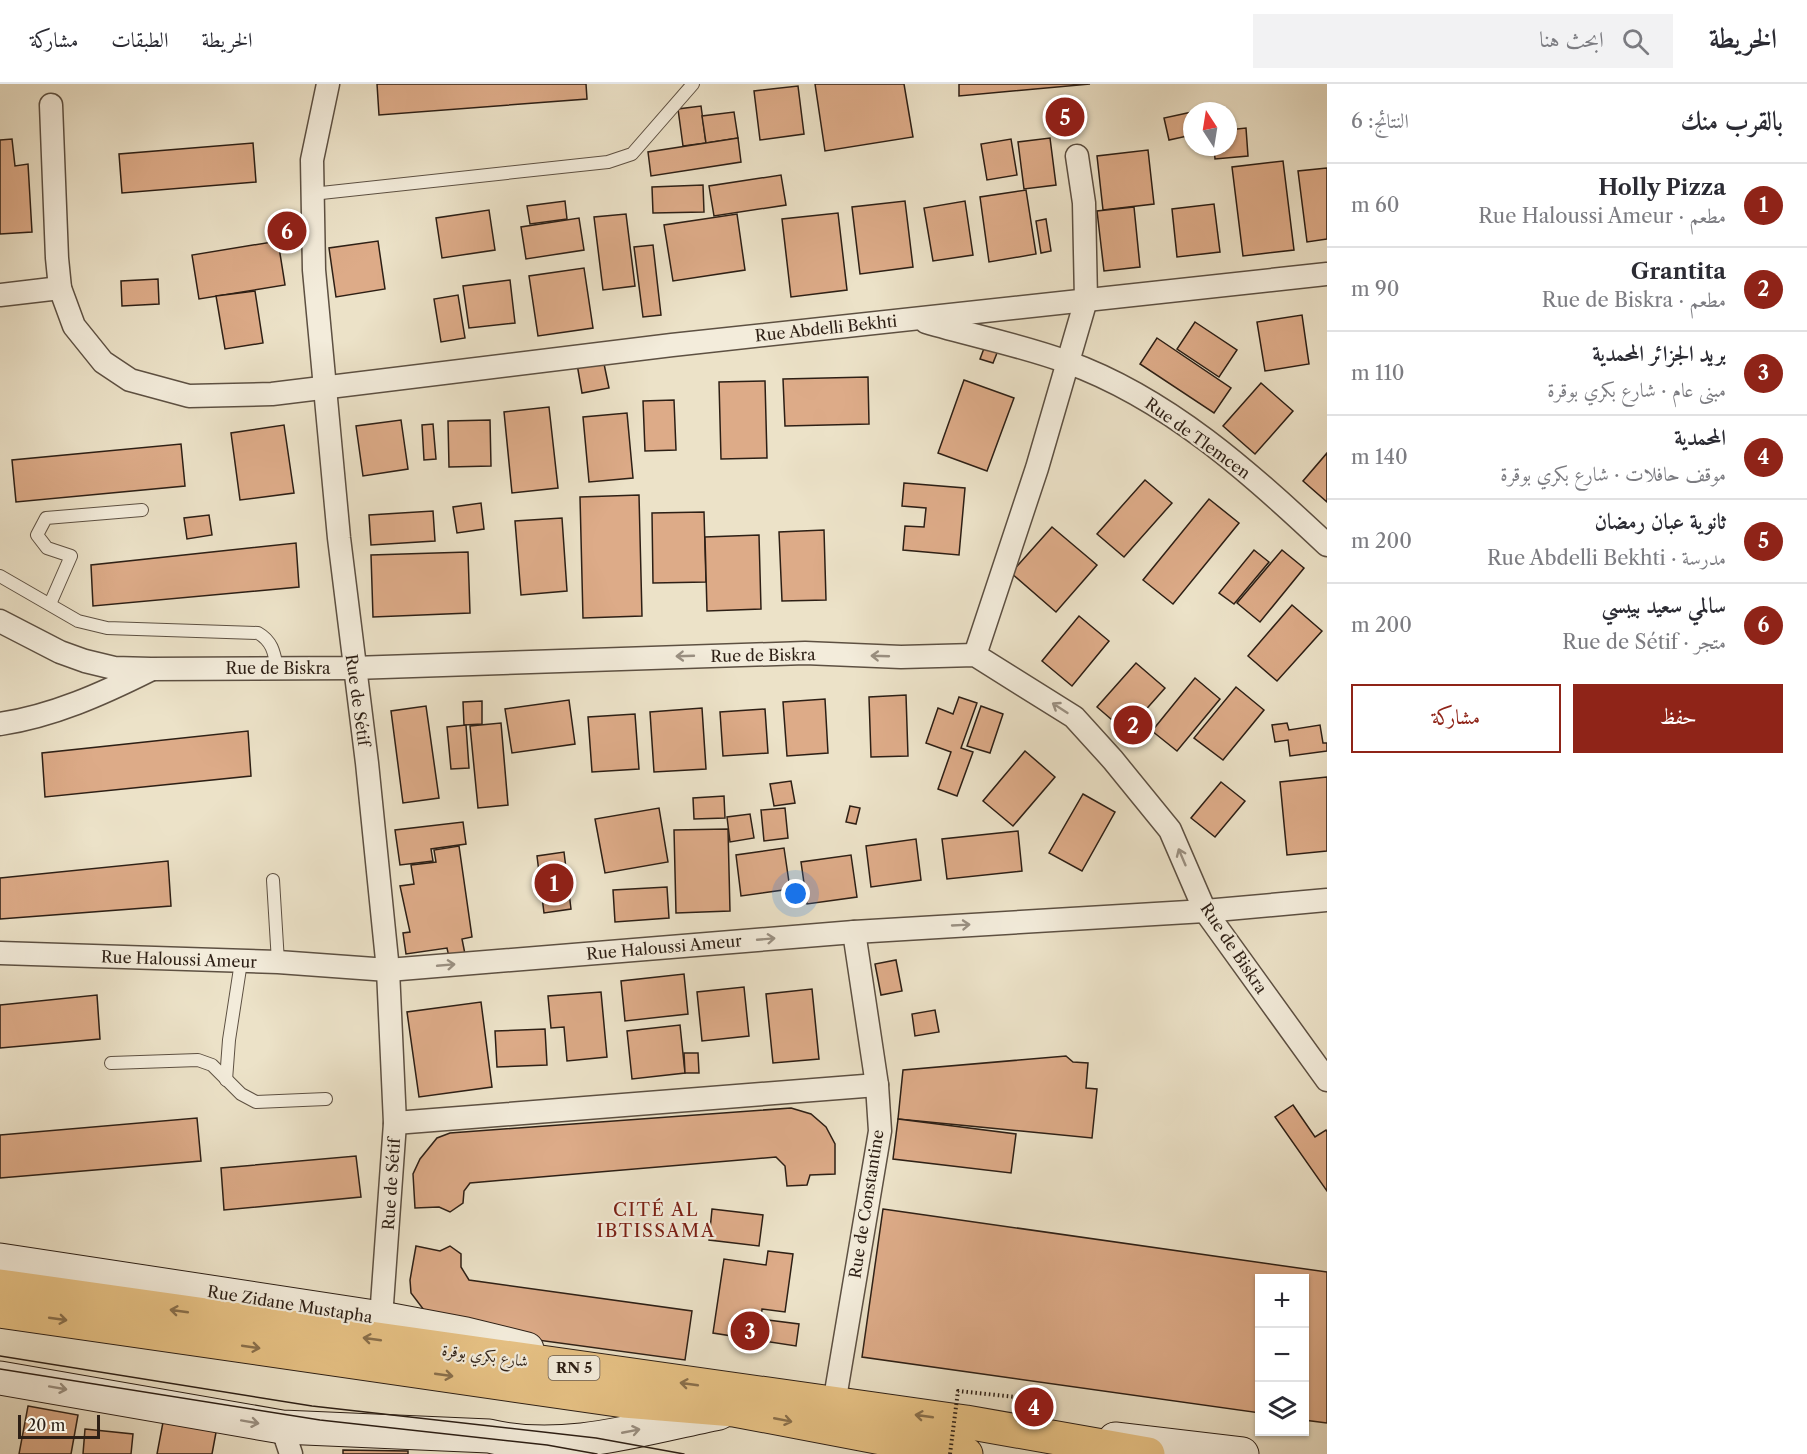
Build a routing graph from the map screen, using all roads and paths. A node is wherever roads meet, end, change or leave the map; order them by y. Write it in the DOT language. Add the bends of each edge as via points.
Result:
graph roads {
  1 [pos="328,84"];
  2 [pos="693,84"];
  3 [pos="51,105"];
  4 [pos="1077,156"];
  5 [pos="312,194"];
  6 [pos="1327,274"];
  7 [pos="60,288"];
  8 [pos="0,295"];
  9 [pos="1086,300"];
  10 [pos="913,318"];
  11 [pos="1068,362"];
  12 [pos="326,387"];
  13 [pos="142,510"];
  14 [pos="1327,545"];
  15 [pos="0,576"];
  16 [pos="50,604"];
  17 [pos="0,621"];
  18 [pos="975,655"];
  19 [pos="277,667"];
  20 [pos="353,668"];
  21 [pos="151,669"];
  22 [pos="0,724"];
  23 [pos="273,880"];
  24 [pos="1327,900"];
  25 [pos="1205,911"];
  26 [pos="854,932"];
  27 [pos="0,953"];
  28 [pos="241,962"];
  29 [pos="278,962"];
  30 [pos="388,970"];
  31 [pos="111,1063"];
  32 [pos="226,1080"];
  33 [pos="1327,1080"];
  34 [pos="877,1085"];
  35 [pos="326,1099"];
  36 [pos="395,1123"];
  37 [pos="0,1260"];
  38 [pos="0,1286"];
  39 [pos="0,1311"];
  40 [pos="381,1318"];
  41 [pos="576,1368"];
  42 [pos="0,1378"];
  43 [pos="1025,1398"];
  44 [pos="834,1404"];
  45 [pos="734,1410"];
  46 [pos="966,1438"];
  47 [pos="287,1441"];
  48 [pos="950,1454"];
  49 [pos="1148,1454"];
  50 [pos="1242,1454"];
  1 -- 5 [label="street, Rue de Sétif" via="312,160"];
  2 -- 5 [label="lane" via="632,154 608,162"];
  3 -- 7 [label="street, Rue Abdelli Bekhti"];
  4 -- 9 [label="street" via="1084,203"];
  5 -- 12 [label="street, Rue de Sétif" via="314,270"];
  6 -- 9 [label="street, Rue Abdelli Bekhti"];
  7 -- 8 [label="street"];
  7 -- 12 [label="street, Rue Abdelli Bekhti" via="74,326 85,342 103,362 130,380 189,396 272,394"];
  9 -- 10 [label="street, Rue Abdelli Bekhti"];
  9 -- 11 [label="street"];
  10 -- 11 [label="street, Rue de Tlemcen"];
  10 -- 12 [label="street, Rue Abdelli Bekhti"];
  11 -- 14 [label="street, Rue de Tlemcen" via="1157,405 1278,498"];
  11 -- 18 [label="street" via="1034,480"];
  12 -- 20 [label="street, Rue de Sétif"];
  13 -- 16 [label="lane" via="46,518 37,535 47,548 71,556"];
  15 -- 16 [label="lane"];
  16 -- 19 [label="lane" via="78,621 107,628 258,633 272,646"];
  17 -- 21 [label="street, Rue de Biskra" via="86,661 114,668"];
  18 -- 20 [label="street, Rue de Biskra, one-way" via="805,653"];
  25 -- 18 [label="street, Rue de Biskra, one-way" via="1170,830 1074,717"];
  19 -- 20 [label="street, Rue de Biskra"];
  19 -- 21 [label="street, Rue de Biskra"];
  20 -- 30 [label="street, Rue de Sétif"];
  21 -- 22 [label="street" via="58,710"];
  23 -- 29 [label="lane"];
  24 -- 25 [label="street, Rue Haloussi Ameur"];
  26 -- 25 [label="street, Rue Haloussi Ameur, one-way"];
  25 -- 33 [label="street, Rue de Biskra"];
  30 -- 26 [label="street, Rue Haloussi Ameur, one-way"];
  26 -- 34 [label="street, Rue de Constantine"];
  27 -- 28 [label="street, Rue Haloussi Ameur"];
  28 -- 29 [label="street, Rue Haloussi Ameur"];
  28 -- 32 [label="lane"];
  29 -- 30 [label="street, Rue Haloussi Ameur"];
  30 -- 36 [label="street, Rue de Sétif"];
  31 -- 32 [label="lane" via="198,1060 212,1065"];
  32 -- 35 [label="lane" via="256,1102"];
  34 -- 36 [label="street"];
  34 -- 44 [label="street, Rue de Constantine" via="880,1131"];
  36 -- 40 [label="street, Rue de Sétif"];
  37 -- 40 [label="street, Rue Zidane Mustapha"];
  41 -- 38 [label="highway, شارع بكري بوقرة / RN 5, one-way"];
  39 -- 45 [label="highway, شارع بكري بوقرة / RN 5, one-way" via="624,1401"];
  40 -- 41 [label="street, Rue Zidane Mustapha" via="511,1343"];
  44 -- 41 [label="highway, شارع بكري بوقرة / RN 5, one-way"];
  42 -- 47 [label="street, one-way"];
  43 -- 48 [label="path, bridge" via="958,1391"];
  46 -- 44 [label="highway, شارع بكري بوقرة / RN 5, one-way"];
  45 -- 46 [label="highway, شارع بكري بوقرة / RN 5, one-way"];
  47 -- 45 [label="street, one-way" via="489,1436 547,1445"];
  46 -- 49 [label="highway, شارع بكري بوقرة / RN 5"];
  46 -- 50 [label="street"];
}
